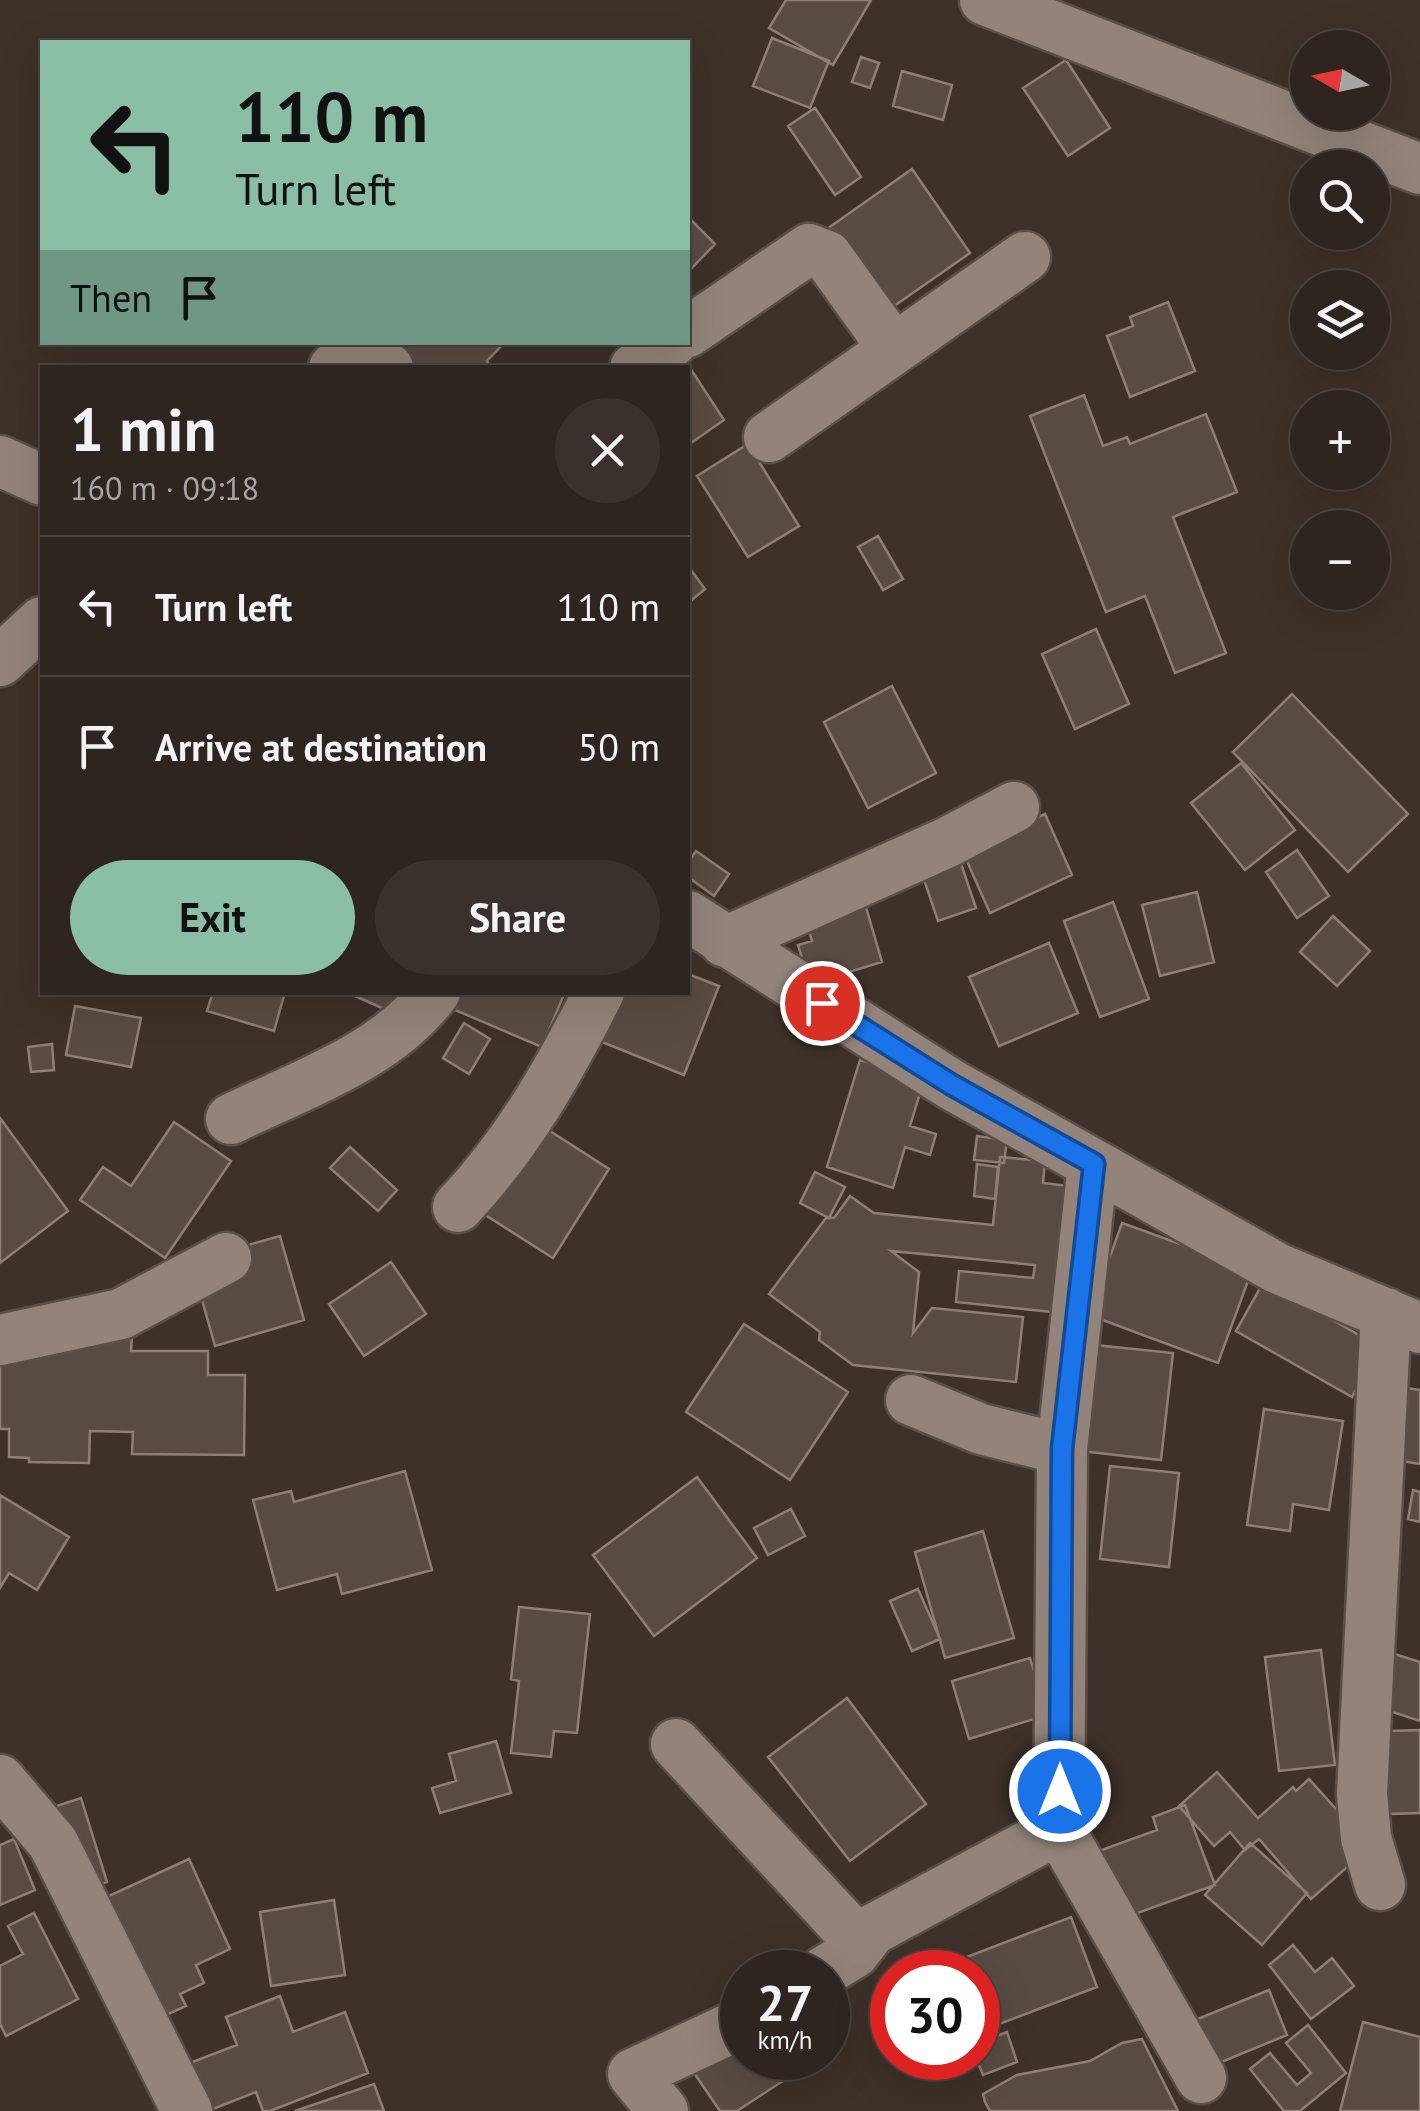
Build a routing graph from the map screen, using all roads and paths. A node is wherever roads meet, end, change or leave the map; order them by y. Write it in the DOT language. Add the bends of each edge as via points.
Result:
graph roads {
  1 [pos="985,0"];
  2 [pos="1420,169"];
  3 [pos="1025,257"];
  4 [pos="690,331"];
  5 [pos="668,345"];
  6 [pos="892,348"];
  7 [pos="337,365"];
  8 [pos="382,365"];
  9 [pos="639,365"];
  10 [pos="770,438"];
  11 [pos="0,461"];
  12 [pos="40,479"];
  13 [pos="40,624"];
  14 [pos="0,662"];
  15 [pos="1014,807"];
  16 [pos="706,929"];
  17 [pos="432,995"];
  18 [pos="597,995"];
  19 [pos="231,1118"];
  20 [pos="1094,1164"];
  21 [pos="458,1207"];
  22 [pos="226,1258"];
  23 [pos="1403,1320"];
  24 [pos="0,1340"];
  25 [pos="912,1400"];
  26 [pos="1062,1449"];
  27 [pos="676,1744"];
  28 [pos="0,1780"];
  29 [pos="1060,1829"];
  30 [pos="1380,1885"];
  31 [pos="836,1950"];
  32 [pos="850,1951"];
  33 [pos="720,2033"];
  34 [pos="1201,2078"];
  35 [pos="187,2111"];
  36 [pos="664,2111"];
  1 -- 2 [label="street"];
  3 -- 6 [label="street"];
  4 -- 6 [label="street" via="816,249"];
  5 -- 9 [label="street"];
  6 -- 10 [label="street"];
  7 -- 8 [label="street" via="354,350"];
  11 -- 12 [label="street"];
  13 -- 14 [label="street"];
  15 -- 16 [label="street" via="948,842"];
  16 -- 20 [label="street" via="952,1085"];
  17 -- 19 [label="street" via="412,1023 360,1057"];
  18 -- 21 [label="street" via="542,1098 495,1169"];
  20 -- 23 [label="street" via="1278,1268"];
  20 -- 26 [label="street"];
  22 -- 24 [label="street" via="122,1314"];
  23 -- 30 [label="street" via="1362,1794"];
  25 -- 26 [label="street" via="982,1429"];
  26 -- 29 [label="street"];
  27 -- 31 [label="street"];
  28 -- 35 [label="street" via="53,1843"];
  29 -- 32 [label="street" via="872,1930"];
  29 -- 34 [label="street"];
  33 -- 36 [label="street" via="634,2074"];
}
